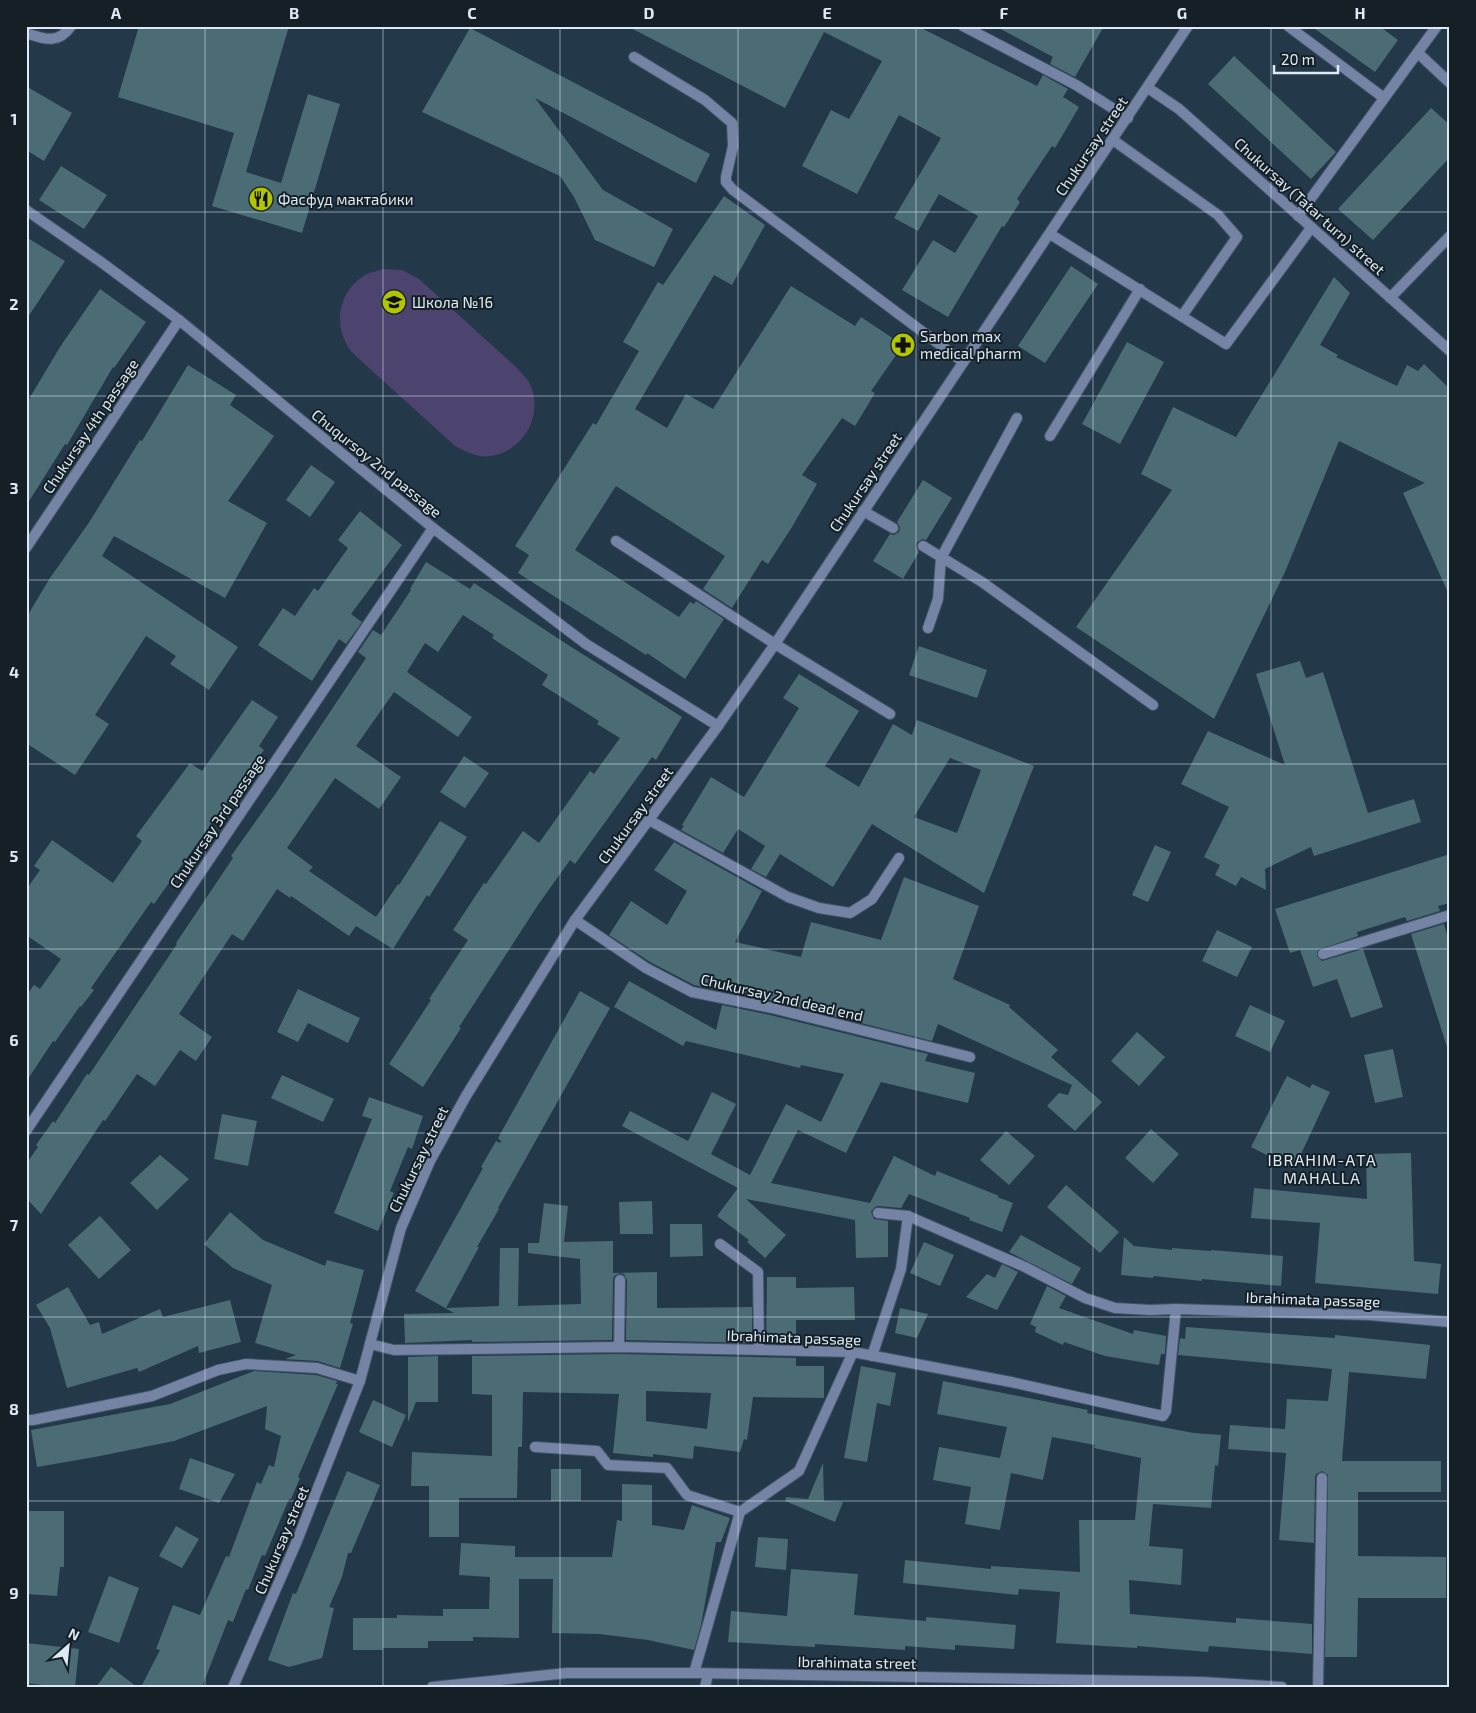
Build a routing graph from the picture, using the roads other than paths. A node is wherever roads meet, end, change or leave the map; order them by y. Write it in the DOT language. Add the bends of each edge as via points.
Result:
graph roads {
  1 [pos="71,26"];
  2 [pos="963,26"];
  3 [pos="1188,26"];
  4 [pos="1288,26"];
  5 [pos="1437,26"];
  6 [pos="26,33"];
  7 [pos="1418,53"];
  8 [pos="634,57"];
  9 [pos="1450,83"];
  10 [pos="1148,88"];
  11 [pos="1384,98"];
  12 [pos="1128,118"];
  13 [pos="1113,140"];
  14 [pos="26,210"];
  15 [pos="1298,216"];
  16 [pos="1311,228"];
  17 [pos="1050,234"];
  18 [pos="1450,236"];
  19 [pos="1140,289"];
  20 [pos="1390,298"];
  21 [pos="1182,316"];
  22 [pos="179,320"];
  23 [pos="1450,351"];
  24 [pos="963,362"];
  25 [pos="1016,418"];
  26 [pos="1050,436"];
  27 [pos="864,511"];
  28 [pos="432,528"];
  29 [pos="893,528"];
  30 [pos="616,541"];
  31 [pos="923,546"];
  32 [pos="26,548"];
  33 [pos="941,558"];
  34 [pos="928,628"];
  35 [pos="775,644"];
  36 [pos="1153,706"];
  37 [pos="890,714"];
  38 [pos="718,726"];
  39 [pos="649,820"];
  40 [pos="899,858"];
  41 [pos="1450,914"];
  42 [pos="575,920"];
  43 [pos="1323,954"];
  44 [pos="970,1057"];
  45 [pos="26,1131"];
  46 [pos="878,1214"];
  47 [pos="908,1216"];
  48 [pos="720,1244"];
  49 [pos="620,1280"];
  50 [pos="1176,1308"];
  51 [pos="1450,1322"];
  52 [pos="370,1344"];
  53 [pos="619,1347"];
  54 [pos="759,1350"];
  55 [pos="853,1352"];
  56 [pos="872,1356"];
  57 [pos="360,1381"];
  58 [pos="26,1420"];
  59 [pos="535,1447"];
  60 [pos="1322,1478"];
  61 [pos="740,1512"];
  62 [pos="694,1673"];
  63 [pos="708,1674"];
  64 [pos="1202,1684"];
  65 [pos="234,1687"];
  66 [pos="432,1687"];
  67 [pos="705,1687"];
  68 [pos="1282,1687"];
  69 [pos="1318,1687"];
  1 -- 6 [label="street" via="66,33 47,40"];
  2 -- 12 [label="street" via="1076,85"];
  3 -- 10 [label="street, Chukursay street"];
  4 -- 11 [label="street"];
  5 -- 7 [label="street"];
  7 -- 9 [label="street"];
  7 -- 11 [label="street"];
  8 -- 24 [label="street" via="705,100 732,123 734,146 726,182 733,190"];
  10 -- 12 [label="street, Chukursay street"];
  10 -- 15 [label="street, Chukursay (Tatar turn) street" via="1179,109"];
  11 -- 15 [label="street"];
  12 -- 13 [label="street, Chukursay street"];
  13 -- 17 [label="street, Chukursay street"];
  13 -- 21 [label="street" via="1218,215 1237,237"];
  14 -- 22 [label="street, Chuqursoy 2nd passage"];
  15 -- 16 [label="street, Chukursay (Tatar turn) street"];
  16 -- 20 [label="street, Chukursay (Tatar turn) street"];
  16 -- 21 [label="street" via="1226,344"];
  17 -- 19 [label="street"];
  17 -- 24 [label="street, Chukursay street"];
  18 -- 20 [label="street"];
  19 -- 21 [label="street"];
  19 -- 26 [label="street"];
  20 -- 23 [label="street, Chukursay (Tatar turn) street"];
  22 -- 28 [label="street, Chuqursoy 2nd passage"];
  22 -- 32 [label="street, Chukursay 4th passage"];
  24 -- 27 [label="street, Chukursay street"];
  25 -- 33 [label="street"];
  27 -- 29 [label="street"];
  27 -- 35 [label="street, Chukursay street"];
  28 -- 38 [label="street, Chuqursoy 2nd passage" via="586,644"];
  28 -- 45 [label="street, Chukursay 3rd passage"];
  30 -- 35 [label="street"];
  31 -- 33 [label="street"];
  33 -- 34 [label="street" via="938,599"];
  33 -- 36 [label="street" via="982,582"];
  35 -- 37 [label="street"];
  35 -- 38 [label="street, Chukursay street"];
  38 -- 39 [label="street, Chukursay street"];
  39 -- 40 [label="street" via="788,897 819,908 850,913 872,900"];
  39 -- 42 [label="street, Chukursay street"];
  41 -- 43 [label="street"];
  42 -- 44 [label="street, Chukursay 2nd dead end" via="646,968 692,992 772,1008"];
  42 -- 52 [label="street, Chukursay street" via="492,1052 430,1162 401,1228"];
  46 -- 47 [label="street, Ibrahimаta passage"];
  47 -- 50 [label="street, Ibrahimаta passage" via="1025,1267 1085,1298 1116,1308"];
  47 -- 56 [label="street" via="901,1269"];
  48 -- 54 [label="street" via="758,1272"];
  49 -- 53 [label="street"];
  50 -- 51 [label="street, Ibrahimаta passage" via="1369,1315"];
  50 -- 56 [label="street, Ibrahimаta passage" via="1164,1416"];
  52 -- 53 [label="street, Ibrahimаta passage" via="394,1350"];
  52 -- 57 [label="street, Chukursay street"];
  53 -- 54 [label="street, Ibrahimаta passage"];
  54 -- 55 [label="street, Ibrahimаta passage"];
  55 -- 56 [label="street, Ibrahimаta passage"];
  55 -- 61 [label="street" via="799,1471"];
  57 -- 58 [label="street" via="316,1368 246,1364 218,1370 152,1396"];
  57 -- 65 [label="street, Chukursay street" via="297,1541"];
  59 -- 61 [label="street" via="597,1451 608,1465 667,1468 687,1495"];
  60 -- 69 [label="street"];
  61 -- 62 [label="street"];
  62 -- 63 [label="street, Ibrahimаta street"];
  62 -- 66 [label="street, Ibrahimаta street" via="567,1673"];
  63 -- 64 [label="street, Ibrahimаta street"];
  63 -- 67 [label="street"];
  64 -- 68 [label="street, Ibrahimаta street"];
}
